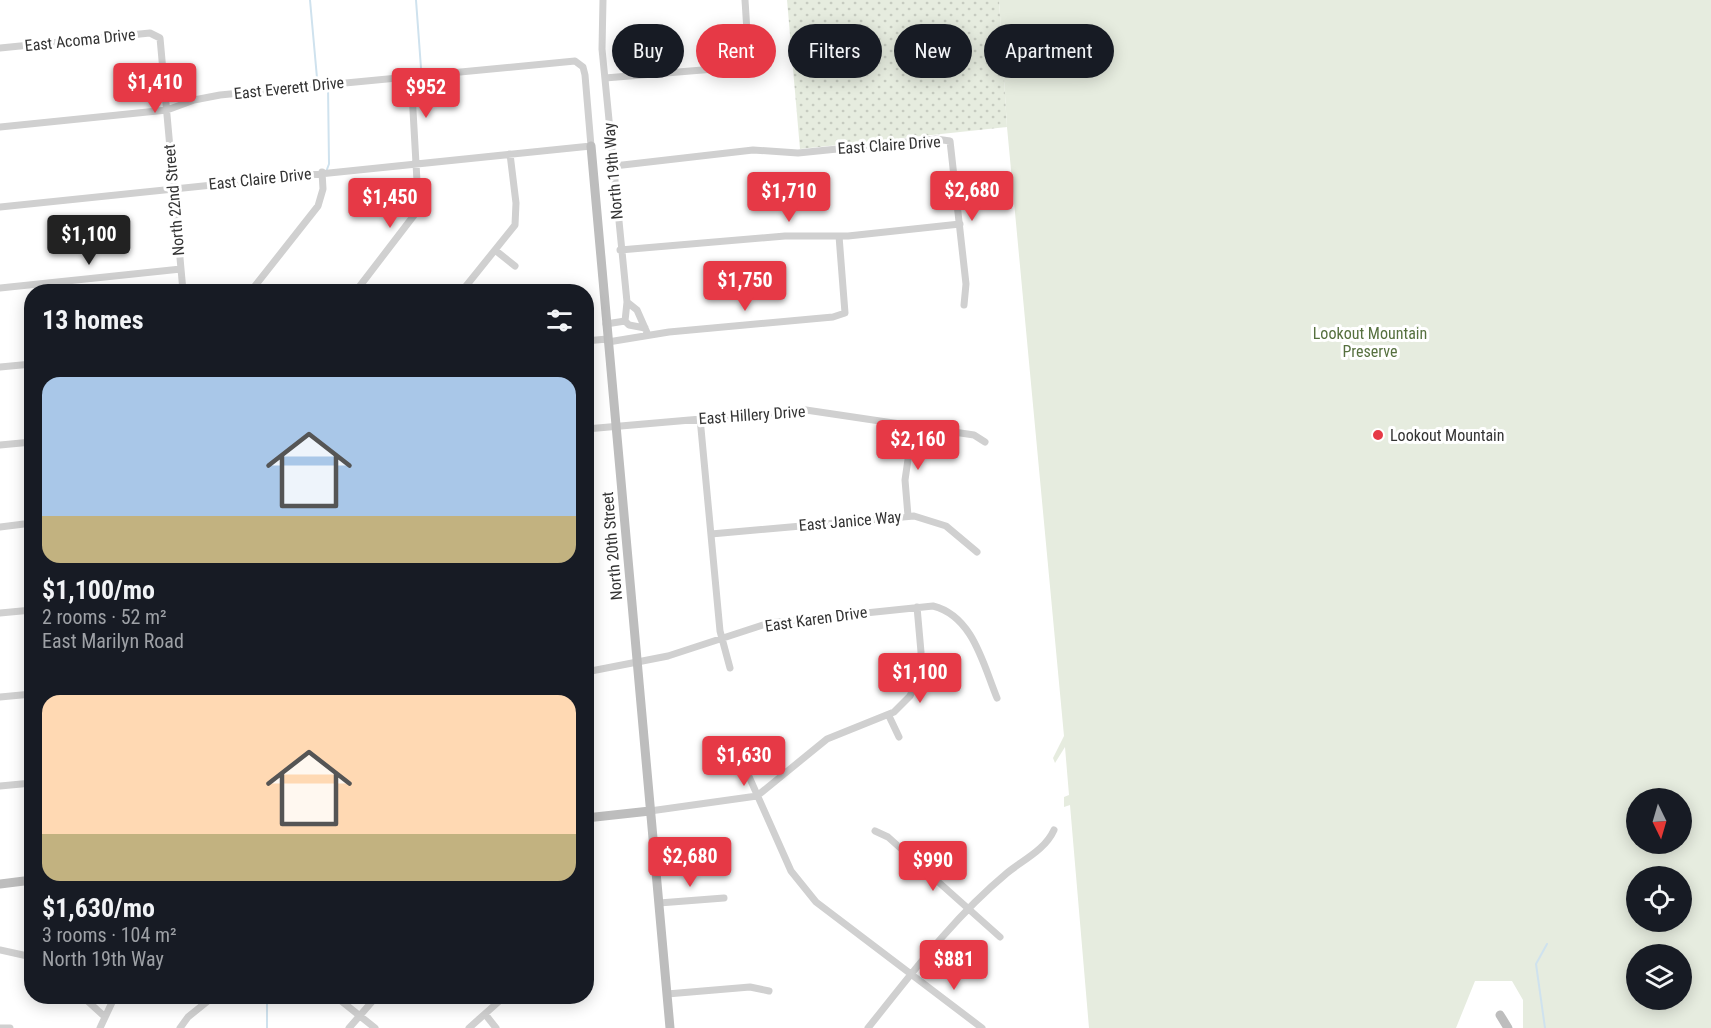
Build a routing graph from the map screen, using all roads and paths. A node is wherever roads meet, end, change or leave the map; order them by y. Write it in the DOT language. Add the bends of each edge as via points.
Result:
graph roads {
  1 [pos="603,0"];
  2 [pos="745,0"];
  3 [pos="160,38"];
  4 [pos="0,48"];
  5 [pos="580,63"];
  6 [pos="411,75"];
  7 [pos="605,78"];
  8 [pos="167,110"];
  9 [pos="0,127"];
  10 [pos="591,146"];
  11 [pos="510,154"];
  12 [pos="416,163"];
  13 [pos="614,166"];
  14 [pos="322,172"];
  15 [pos="173,189"];
  16 [pos="0,207"];
  17 [pos="960,224"];
  18 [pos="839,236"];
  19 [pos="495,250"];
  20 [pos="620,250"];
  21 [pos="515,266"];
  22 [pos="181,269"];
  23 [pos="38,284"];
  24 [pos="182,284"];
  25 [pos="255,284"];
  26 [pos="361,284"];
  27 [pos="468,284"];
  28 [pos="24,285"];
  29 [pos="0,288"];
  30 [pos="627,302"];
  31 [pos="964,305"];
  32 [pos="625,321"];
  33 [pos="606,324"];
  34 [pos="633,326"];
  35 [pos="646,331"];
  36 [pos="632,339"];
  37 [pos="608,340"];
  38 [pos="594,341"];
  39 [pos="24,365"];
  40 [pos="0,367"];
  41 [pos="700,418"];
  42 [pos="913,425"];
  43 [pos="616,426"];
  44 [pos="594,428"];
  45 [pos="986,442"];
  46 [pos="24,443"];
  47 [pos="0,446"];
  48 [pos="908,516"];
  49 [pos="24,525"];
  50 [pos="0,527"];
  51 [pos="711,534"];
  52 [pos="977,552"];
  53 [pos="916,607"];
  54 [pos="24,611"];
  55 [pos="0,613"];
  56 [pos="722,639"];
  57 [pos="637,662"];
  58 [pos="730,668"];
  59 [pos="594,670"];
  60 [pos="24,695"];
  61 [pos="0,697"];
  62 [pos="997,698"];
  63 [pos="888,716"];
  64 [pos="899,737"];
  65 [pos="743,764"];
  66 [pos="24,784"];
  67 [pos="0,786"];
  68 [pos="757,796"];
  69 [pos="650,811"];
  70 [pos="594,817"];
  71 [pos="1054,830"];
  72 [pos="874,831"];
  73 [pos="24,881"];
  74 [pos="0,884"];
  75 [pos="724,898"];
  76 [pos="659,903"];
  77 [pos="969,907"];
  78 [pos="1000,937"];
  79 [pos="0,950"];
  80 [pos="24,955"];
  81 [pos="910,975"];
  82 [pos="769,991"];
  83 [pos="667,994"];
  84 [pos="90,1004"];
  85 [pos="111,1004"];
  86 [pos="204,1004"];
  87 [pos="346,1004"];
  88 [pos="370,1004"];
  89 [pos="497,1004"];
  90 [pos="485,1014"];
  91 [pos="361,1015"];
  92 [pos="1500,1015"];
  93 [pos="104,1016"];
  94 [pos="0,1028"];
  95 [pos="10,1028"];
  96 [pos="100,1028"];
  97 [pos="180,1028"];
  98 [pos="349,1028"];
  99 [pos="375,1028"];
  100 [pos="469,1028"];
  101 [pos="496,1028"];
  102 [pos="670,1028"];
  103 [pos="868,1028"];
  104 [pos="982,1028"];
  105 [pos="1508,1028"];
  1 -- 7 [label="street, North 19th Way"];
  2 -- 7 [label="street" via="749,63"];
  3 -- 4 [label="street, East Acoma Drive" via="150,33"];
  3 -- 8 [label="street, North 22nd Street"];
  5 -- 6 [label="street, East Everett Drive"];
  5 -- 10 [label="street, North 20th Street" via="585,75"];
  6 -- 8 [label="street, East Everett Drive" via="220,95"];
  6 -- 12 [label="street"];
  7 -- 13 [label="street, North 19th Way"];
  8 -- 9 [label="street, East Everett Drive"];
  8 -- 15 [label="street, North 22nd Street"];
  10 -- 11 [label="street, East Claire Drive"];
  10 -- 33 [label="street, North 20th Street"];
  11 -- 12 [label="street, East Claire Drive"];
  11 -- 19 [label="street" via="516,203 514,225"];
  12 -- 14 [label="street, East Claire Drive"];
  12 -- 26 [label="street" via="415,214"];
  13 -- 17 [label="street, East Claire Drive" via="753,150 798,153 936,139 950,141"];
  13 -- 20 [label="street, North 19th Way"];
  14 -- 15 [label="street, East Claire Drive"];
  14 -- 25 [label="street" via="318,206"];
  15 -- 16 [label="street, East Claire Drive"];
  15 -- 22 [label="street, North 22nd Street"];
  17 -- 18 [label="street"];
  17 -- 31 [label="street" via="966,284"];
  18 -- 20 [label="street" via="785,236"];
  18 -- 35 [label="street" via="845,313"];
  19 -- 21 [label="street"];
  19 -- 27 [label="street"];
  20 -- 30 [label="street, North 19th Way"];
  22 -- 23 [label="street"];
  22 -- 24 [label="street, North 22nd Street"];
  28 -- 29 [label="street"];
  30 -- 32 [label="street"];
  30 -- 35 [label="street, North 19th Way" via="637,310"];
  32 -- 33 [label="street"];
  32 -- 34 [label="street"];
  33 -- 37 [label="street, North 20th Street"];
  34 -- 35 [label="street"];
  34 -- 36 [label="street"];
  35 -- 36 [label="street"];
  36 -- 37 [label="street"];
  37 -- 38 [label="street"];
  37 -- 43 [label="street, North 20th Street"];
  39 -- 40 [label="street"];
  41 -- 42 [label="street, East Hillery Drive" via="806,410"];
  41 -- 43 [label="street, East Hillery Drive"];
  41 -- 51 [label="street"];
  42 -- 45 [label="street, East Hillery Drive" via="974,435"];
  42 -- 48 [label="street" via="905,480"];
  43 -- 44 [label="street, East Hillery Drive"];
  43 -- 57 [label="street, North 20th Street"];
  46 -- 47 [label="street"];
  48 -- 51 [label="street, East Janice Way"];
  48 -- 52 [label="street, East Janice Way" via="946,526"];
  49 -- 50 [label="street"];
  51 -- 56 [label="street"];
  53 -- 56 [label="street, East Karen Drive" via="769,623"];
  53 -- 62 [label="street, East Karen Drive" via="945,609 963,623"];
  53 -- 63 [label="street" via="921,652 919,676 910,696"];
  54 -- 55 [label="street"];
  56 -- 57 [label="street, East Karen Drive"];
  56 -- 58 [label="street"];
  57 -- 59 [label="street, East Karen Drive"];
  57 -- 69 [label="street, North 20th Street"];
  60 -- 61 [label="street"];
  63 -- 64 [label="street"];
  63 -- 68 [label="street" via="827,739"];
  65 -- 68 [label="street"];
  66 -- 67 [label="street"];
  68 -- 69 [label="street"];
  68 -- 81 [label="street" via="802,886 834,918"];
  69 -- 70 [label="street"];
  69 -- 76 [label="street, North 20th Street"];
  71 -- 77 [label="street" via="1046,843"];
  72 -- 77 [label="street" via="888,837"];
  73 -- 74 [label="street"];
  75 -- 76 [label="street"];
  76 -- 83 [label="street, North 20th Street"];
  77 -- 78 [label="street"];
  77 -- 81 [label="street"];
  79 -- 80 [label="street"];
  81 -- 103 [label="street"];
  81 -- 104 [label="street"];
  82 -- 83 [label="street" via="750,987"];
  83 -- 102 [label="street, North 20th Street"];
  84 -- 93 [label="street"];
  85 -- 93 [label="street"];
  86 -- 97 [label="street"];
  87 -- 91 [label="street"];
  88 -- 91 [label="street"];
  89 -- 90 [label="street"];
  90 -- 100 [label="street"];
  90 -- 101 [label="street"];
  91 -- 98 [label="street"];
  91 -- 99 [label="street"];
  92 -- 105 [label="street"];
  93 -- 96 [label="street"];
  94 -- 95 [label="street"];
}
